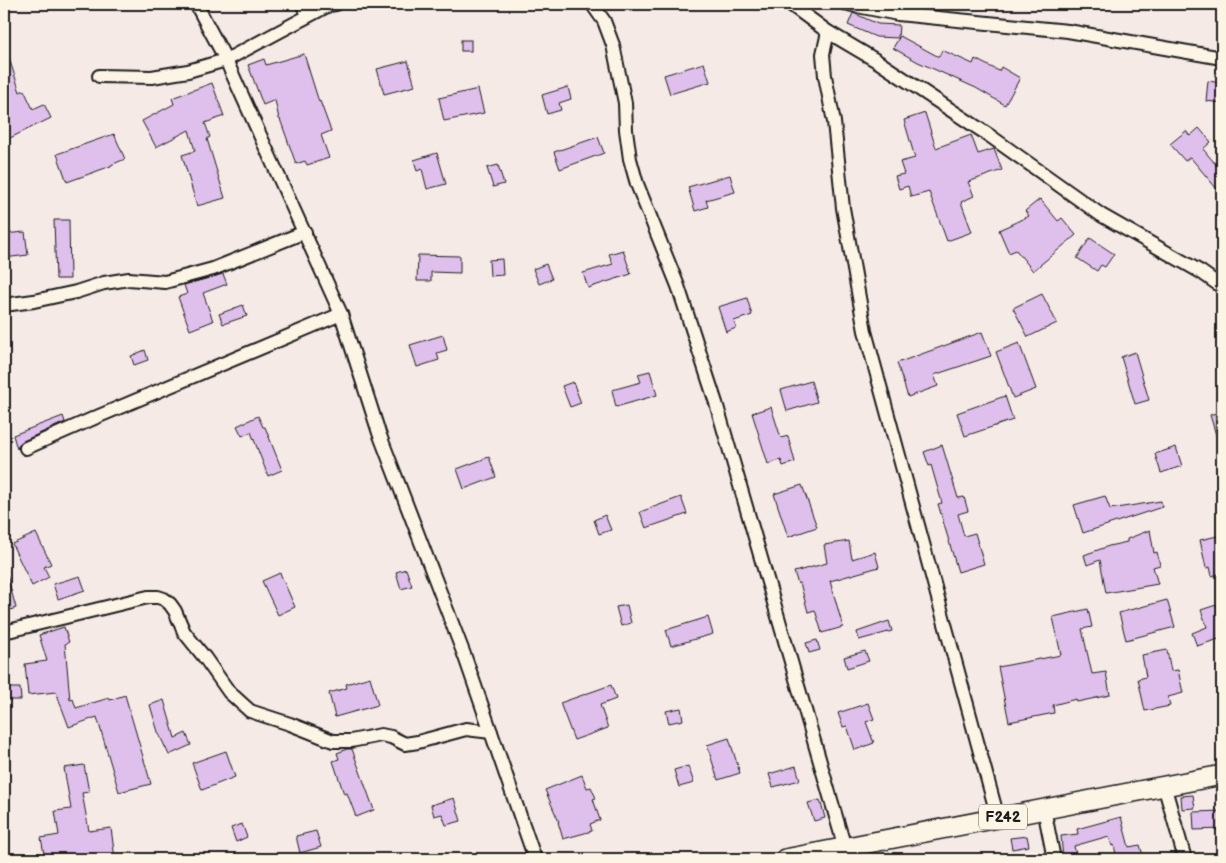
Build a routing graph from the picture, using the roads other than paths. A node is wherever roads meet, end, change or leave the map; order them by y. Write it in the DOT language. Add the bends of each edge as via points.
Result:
graph roads {
  1 [pos="196,4"];
  2 [pos="302,4"];
  3 [pos="336,4"];
  4 [pos="592,4"];
  5 [pos="790,4"];
  6 [pos="847,4"];
  7 [pos="310,15"];
  8 [pos="828,32"];
  9 [pos="1222,58"];
  10 [pos="226,60"];
  11 [pos="99,76"];
  12 [pos="305,232"];
  13 [pos="1222,287"];
  14 [pos="4,305"];
  15 [pos="341,314"];
  16 [pos="26,448"];
  17 [pos="4,632"];
  18 [pos="491,732"];
  19 [pos="1222,775"];
  20 [pos="1164,785"];
  21 [pos="1044,809"];
  22 [pos="998,818"];
  23 [pos="845,848"];
  24 [pos="535,859"];
  25 [pos="785,859"];
  26 [pos="1054,859"];
  27 [pos="1185,859"];
  1 -- 10 [label="street"];
  2 -- 7 [label="street"];
  3 -- 7 [label="street"];
  4 -- 23 [label="street" via="604,21 613,45 625,103 630,159 678,286 716,403"];
  5 -- 8 [label="street"];
  6 -- 9 [label="street" via="898,14 1068,31"];
  7 -- 10 [label="street"];
  8 -- 13 [label="street" via="990,136 1101,215"];
  8 -- 22 [label="street" via="823,54 825,76 834,122 842,208 865,331"];
  10 -- 11 [label="street" via="152,77"];
  10 -- 12 [label="street"];
  12 -- 14 [label="street" via="213,269 165,282 113,281 76,292"];
  12 -- 15 [label="street"];
  15 -- 16 [label="street"];
  15 -- 18 [label="street" via="379,433 466,657"];
  17 -- 18 [label="street" via="158,597 170,604 184,632 230,692 250,711 333,741 351,741 381,734 405,744 466,729"];
  18 -- 24 [label="street"];
  19 -- 20 [label="main road, F242"];
  20 -- 21 [label="main road, F242"];
  20 -- 27 [label="street"];
  21 -- 22 [label="main road, F242"];
  21 -- 26 [label="street"];
  22 -- 23 [label="main road, F242"];
  23 -- 25 [label="main road, F242"];
}
